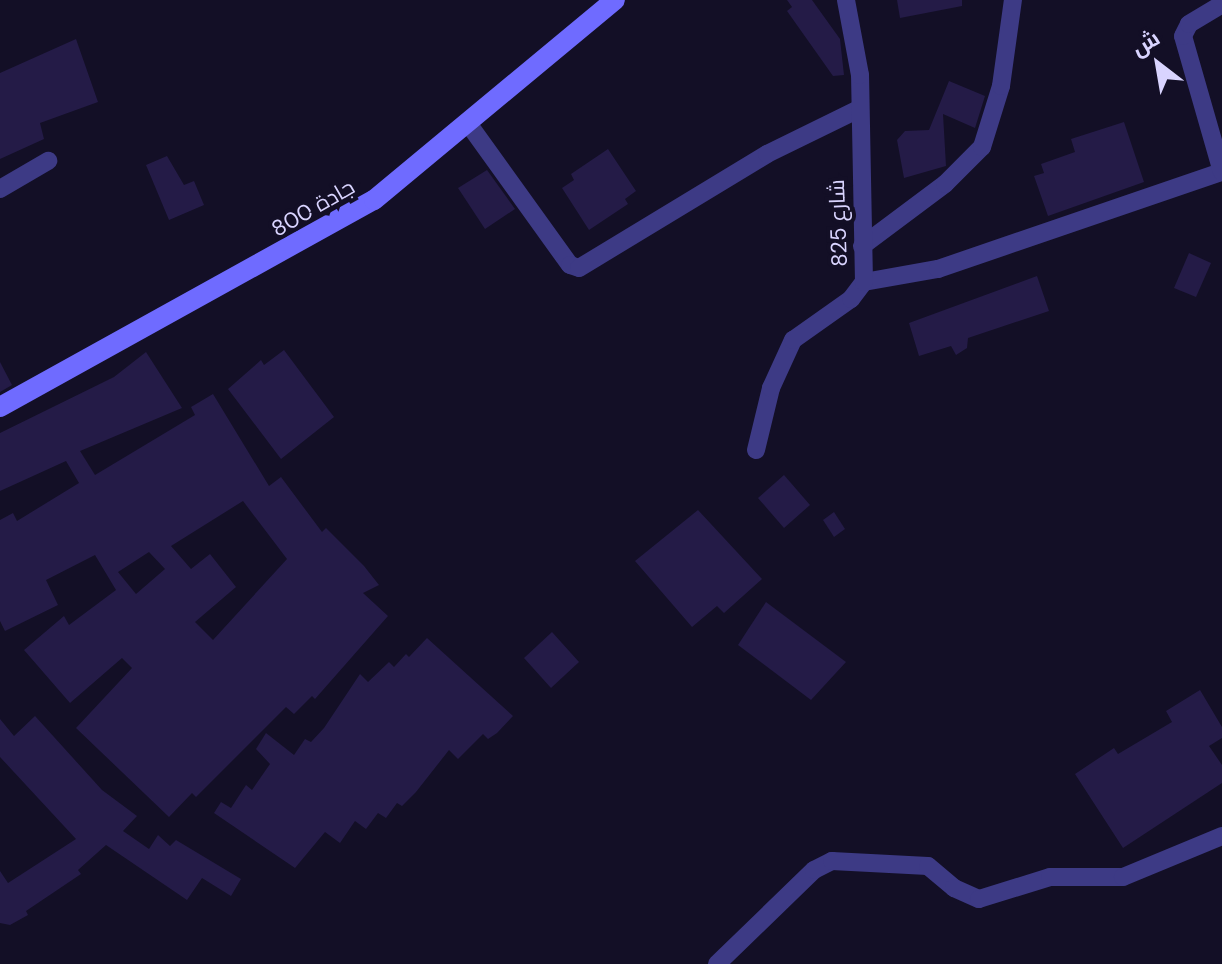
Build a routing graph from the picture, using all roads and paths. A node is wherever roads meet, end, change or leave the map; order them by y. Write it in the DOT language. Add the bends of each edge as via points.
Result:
graph roads {
  1 [pos="615,0"];
  2 [pos="846,0"];
  3 [pos="1013,0"];
  4 [pos="1222,4"];
  5 [pos="859,109"];
  6 [pos="470,126"];
  7 [pos="48,161"];
  8 [pos="0,189"];
  9 [pos="862,246"];
  10 [pos="864,282"];
  11 [pos="0,407"];
  12 [pos="756,450"];
  13 [pos="1222,836"];
  14 [pos="717,964"];
  1 -- 6 [label="main road, جادة 800"];
  2 -- 5 [label="street, شارع 825" via="860,75"];
  3 -- 9 [label="street" via="998,101 982,147 945,184"];
  4 -- 10 [label="street" via="1189,24 1183,36 1222,172 938,269"];
  5 -- 6 [label="street" via="754,161 579,268 567,260"];
  5 -- 9 [label="street, شارع 825"];
  6 -- 11 [label="main road, جادة 800" via="374,200 325,230"];
  7 -- 8 [label="street"];
  9 -- 10 [label="street, شارع 825"];
  10 -- 12 [label="street, شارع 825" via="851,299 793,340 771,388"];
  13 -- 14 [label="street" via="1123,877 1050,877 979,899 954,888 928,866 832,861 814,870"];
}
